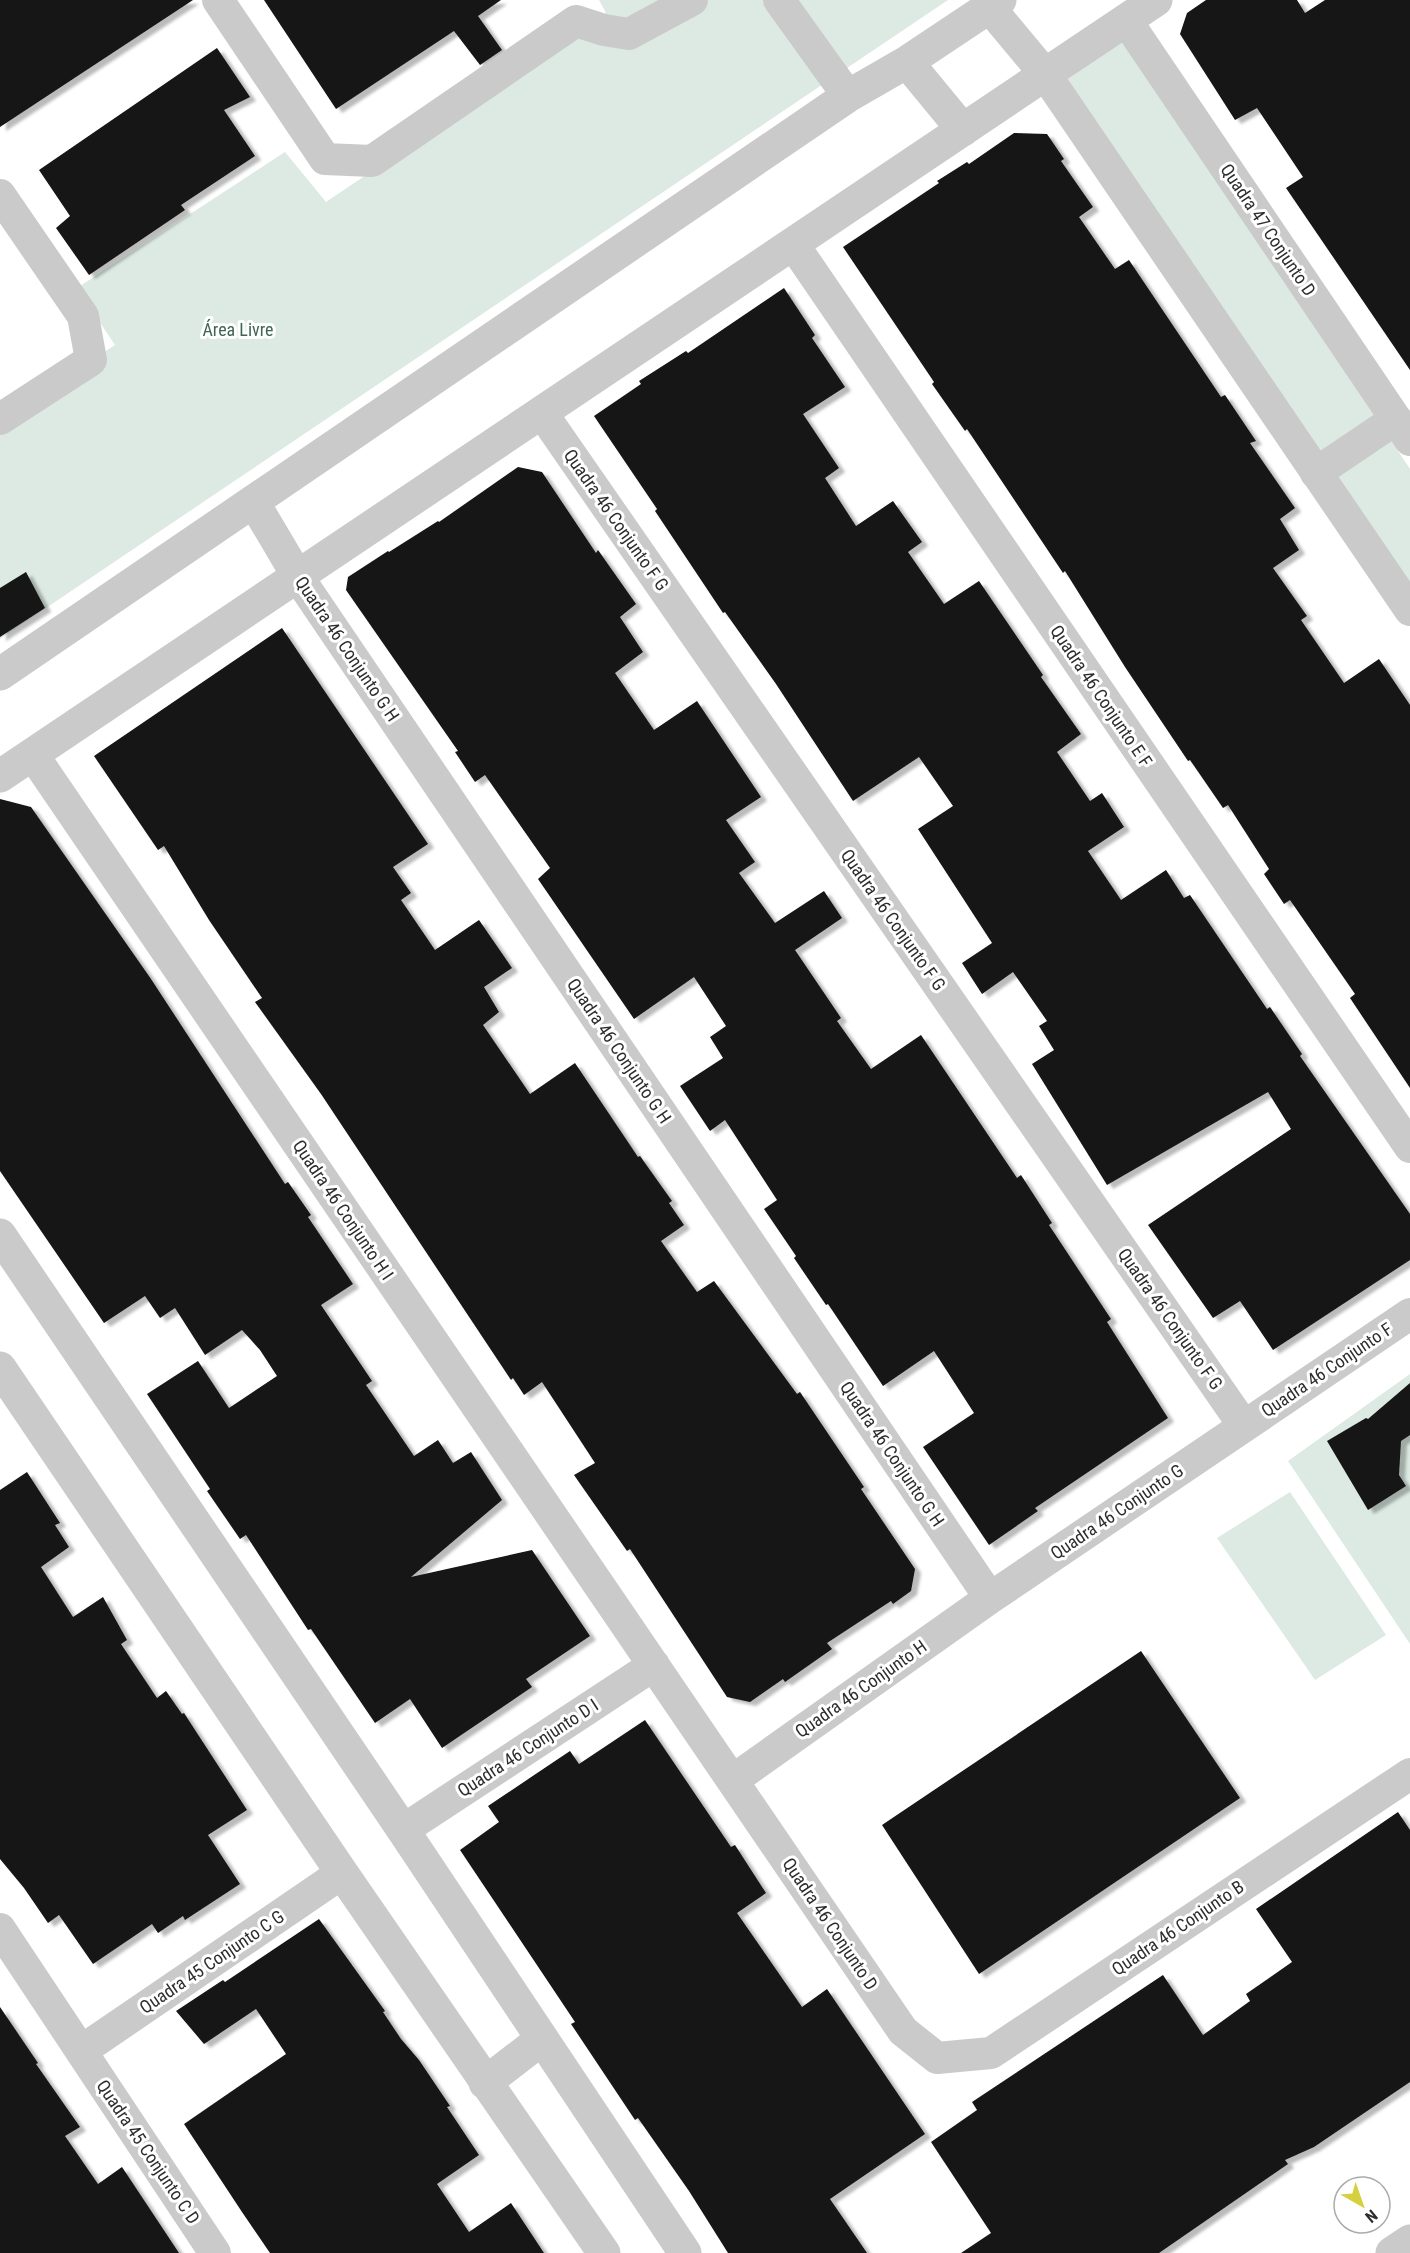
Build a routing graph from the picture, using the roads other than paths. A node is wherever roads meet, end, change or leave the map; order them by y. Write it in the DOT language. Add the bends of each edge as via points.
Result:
graph roads {
  1 [pos="218,0"];
  2 [pos="692,0"];
  3 [pos="778,0"];
  4 [pos="1156,0"];
  5 [pos="995,4"];
  6 [pos="574,10"];
  7 [pos="1126,20"];
  8 [pos="907,62"];
  9 [pos="1045,74"];
  10 [pos="848,96"];
  11 [pos="963,130"];
  12 [pos="0,195"];
  13 [pos="793,244"];
  14 [pos="542,413"];
  15 [pos="0,418"];
  16 [pos="1403,430"];
  17 [pos="1316,473"];
  18 [pos="253,501"];
  19 [pos="298,577"];
  20 [pos="1410,610"];
  21 [pos="0,674"];
  22 [pos="33,755"];
  23 [pos="0,776"];
  24 [pos="1410,1147"];
  25 [pos="0,1235"];
  26 [pos="1410,1314"];
  27 [pos="0,1368"];
  28 [pos="1244,1426"];
  29 [pos="990,1598"];
  30 [pos="654,1665"];
  31 [pos="1410,1774"];
  32 [pos="732,1780"];
  33 [pos="403,1830"];
  34 [pos="342,1874"];
  35 [pos="0,1929"];
  36 [pos="542,2039"];
  37 [pos="81,2051"];
  38 [pos="937,2058"];
  39 [pos="485,2083"];
  40 [pos="1410,2241"];
  41 [pos="215,2253"];
  42 [pos="604,2253"];
  43 [pos="685,2253"];
  44 [pos="1392,2253"];
  1 -- 6 [label="street" via="325,159 372,161"];
  2 -- 6 [label="street" via="629,34 604,30"];
  3 -- 10 [label="street"];
  4 -- 7 [label="street"];
  5 -- 8 [label="street"];
  5 -- 9 [label="street"];
  7 -- 9 [label="street"];
  7 -- 16 [label="street, Quadra 47 Conjunto D"];
  8 -- 10 [label="street"];
  8 -- 11 [label="street"];
  9 -- 11 [label="street"];
  9 -- 17 [label="street"];
  10 -- 18 [label="street"];
  11 -- 13 [label="street"];
  12 -- 15 [label="street" via="82,315 91,360"];
  13 -- 14 [label="street"];
  13 -- 24 [label="street, Quadra 46 Conjunto E F"];
  14 -- 19 [label="street"];
  14 -- 28 [label="street, Quadra 46 Conjunto F G"];
  16 -- 17 [label="street"];
  17 -- 20 [label="street"];
  18 -- 19 [label="street, Quadra 46 Conjunto G H"];
  18 -- 21 [label="street"];
  19 -- 22 [label="street"];
  19 -- 29 [label="street, Quadra 46 Conjunto G H"];
  22 -- 23 [label="street"];
  22 -- 30 [label="street, Quadra 46 Conjunto H I"];
  25 -- 33 [label="street"];
  26 -- 28 [label="street, Quadra 46 Conjunto F"];
  27 -- 34 [label="street"];
  28 -- 29 [label="street, Quadra 46 Conjunto G"];
  29 -- 32 [label="street, Quadra 46 Conjunto H"];
  30 -- 32 [label="street, Quadra 46 Conjunto H I"];
  30 -- 33 [label="street, Quadra 46 Conjunto D I"];
  31 -- 38 [label="street, Quadra 46 Conjunto B" via="991,2053"];
  32 -- 38 [label="street, Quadra 46 Conjunto D" via="903,2031"];
  33 -- 36 [label="street"];
  34 -- 37 [label="street, Quadra 45 Conjunto C G"];
  34 -- 39 [label="street"];
  35 -- 37 [label="street, Quadra 45 Conjunto C D"];
  36 -- 39 [label="street"];
  36 -- 43 [label="street"];
  37 -- 41 [label="street, Quadra 45 Conjunto C D"];
  39 -- 42 [label="street"];
  40 -- 44 [label="street"];
}
